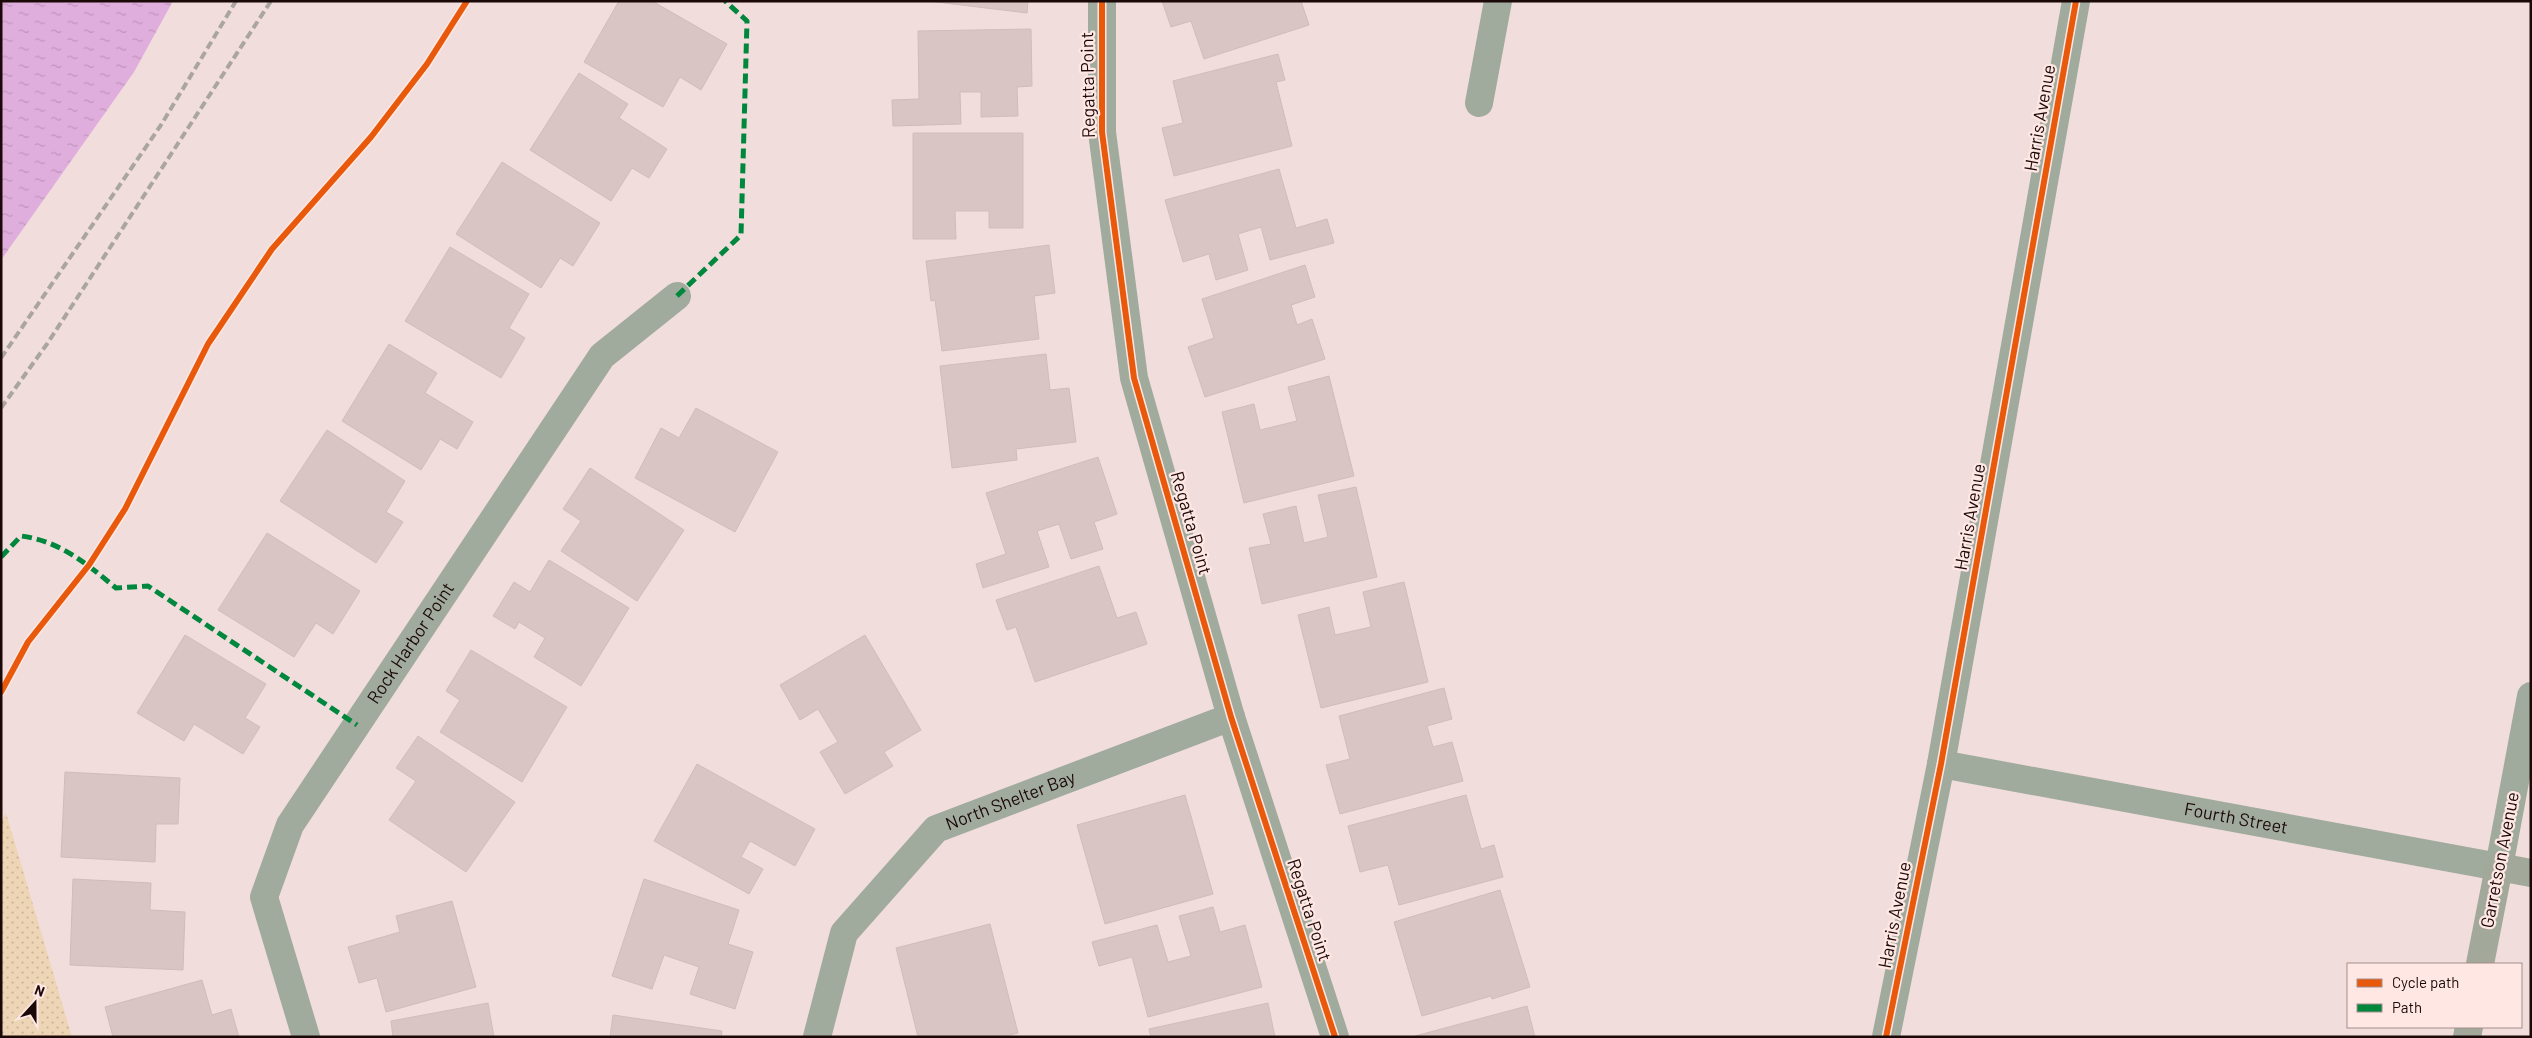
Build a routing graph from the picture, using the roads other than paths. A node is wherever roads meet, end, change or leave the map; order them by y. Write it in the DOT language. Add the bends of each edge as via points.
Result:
graph roads {
  1 [pos="1102,1"];
  2 [pos="1498,1"];
  3 [pos="2076,1"];
  4 [pos="1479,103"];
  5 [pos="677,296"];
  6 [pos="2531,696"];
  7 [pos="1231,717"];
  8 [pos="1941,764"];
  9 [pos="2499,867"];
  10 [pos="2531,873"];
  11 [pos="2480,963"];
  12 [pos="306,1037"];
  13 [pos="817,1037"];
  14 [pos="1335,1037"];
  15 [pos="1886,1037"];
  1 -- 7 [label="street, Regatta Point" via="1102,132 1134,378"];
  2 -- 4 [label="street"];
  3 -- 8 [label="street, Harris Avenue"];
  5 -- 12 [label="street, Rock Harbor Point" via="602,356 290,825 264,897"];
  6 -- 9 [label="street, Garretson Avenue"];
  7 -- 13 [label="street, North Shelter Bay" via="936,829 844,933"];
  7 -- 14 [label="street, Regatta Point"];
  8 -- 9 [label="street, Fourth Street"];
  8 -- 15 [label="street, Harris Avenue"];
  9 -- 10 [label="street, Fourth Street"];
  9 -- 11 [label="street, Garretson Avenue"];
}
